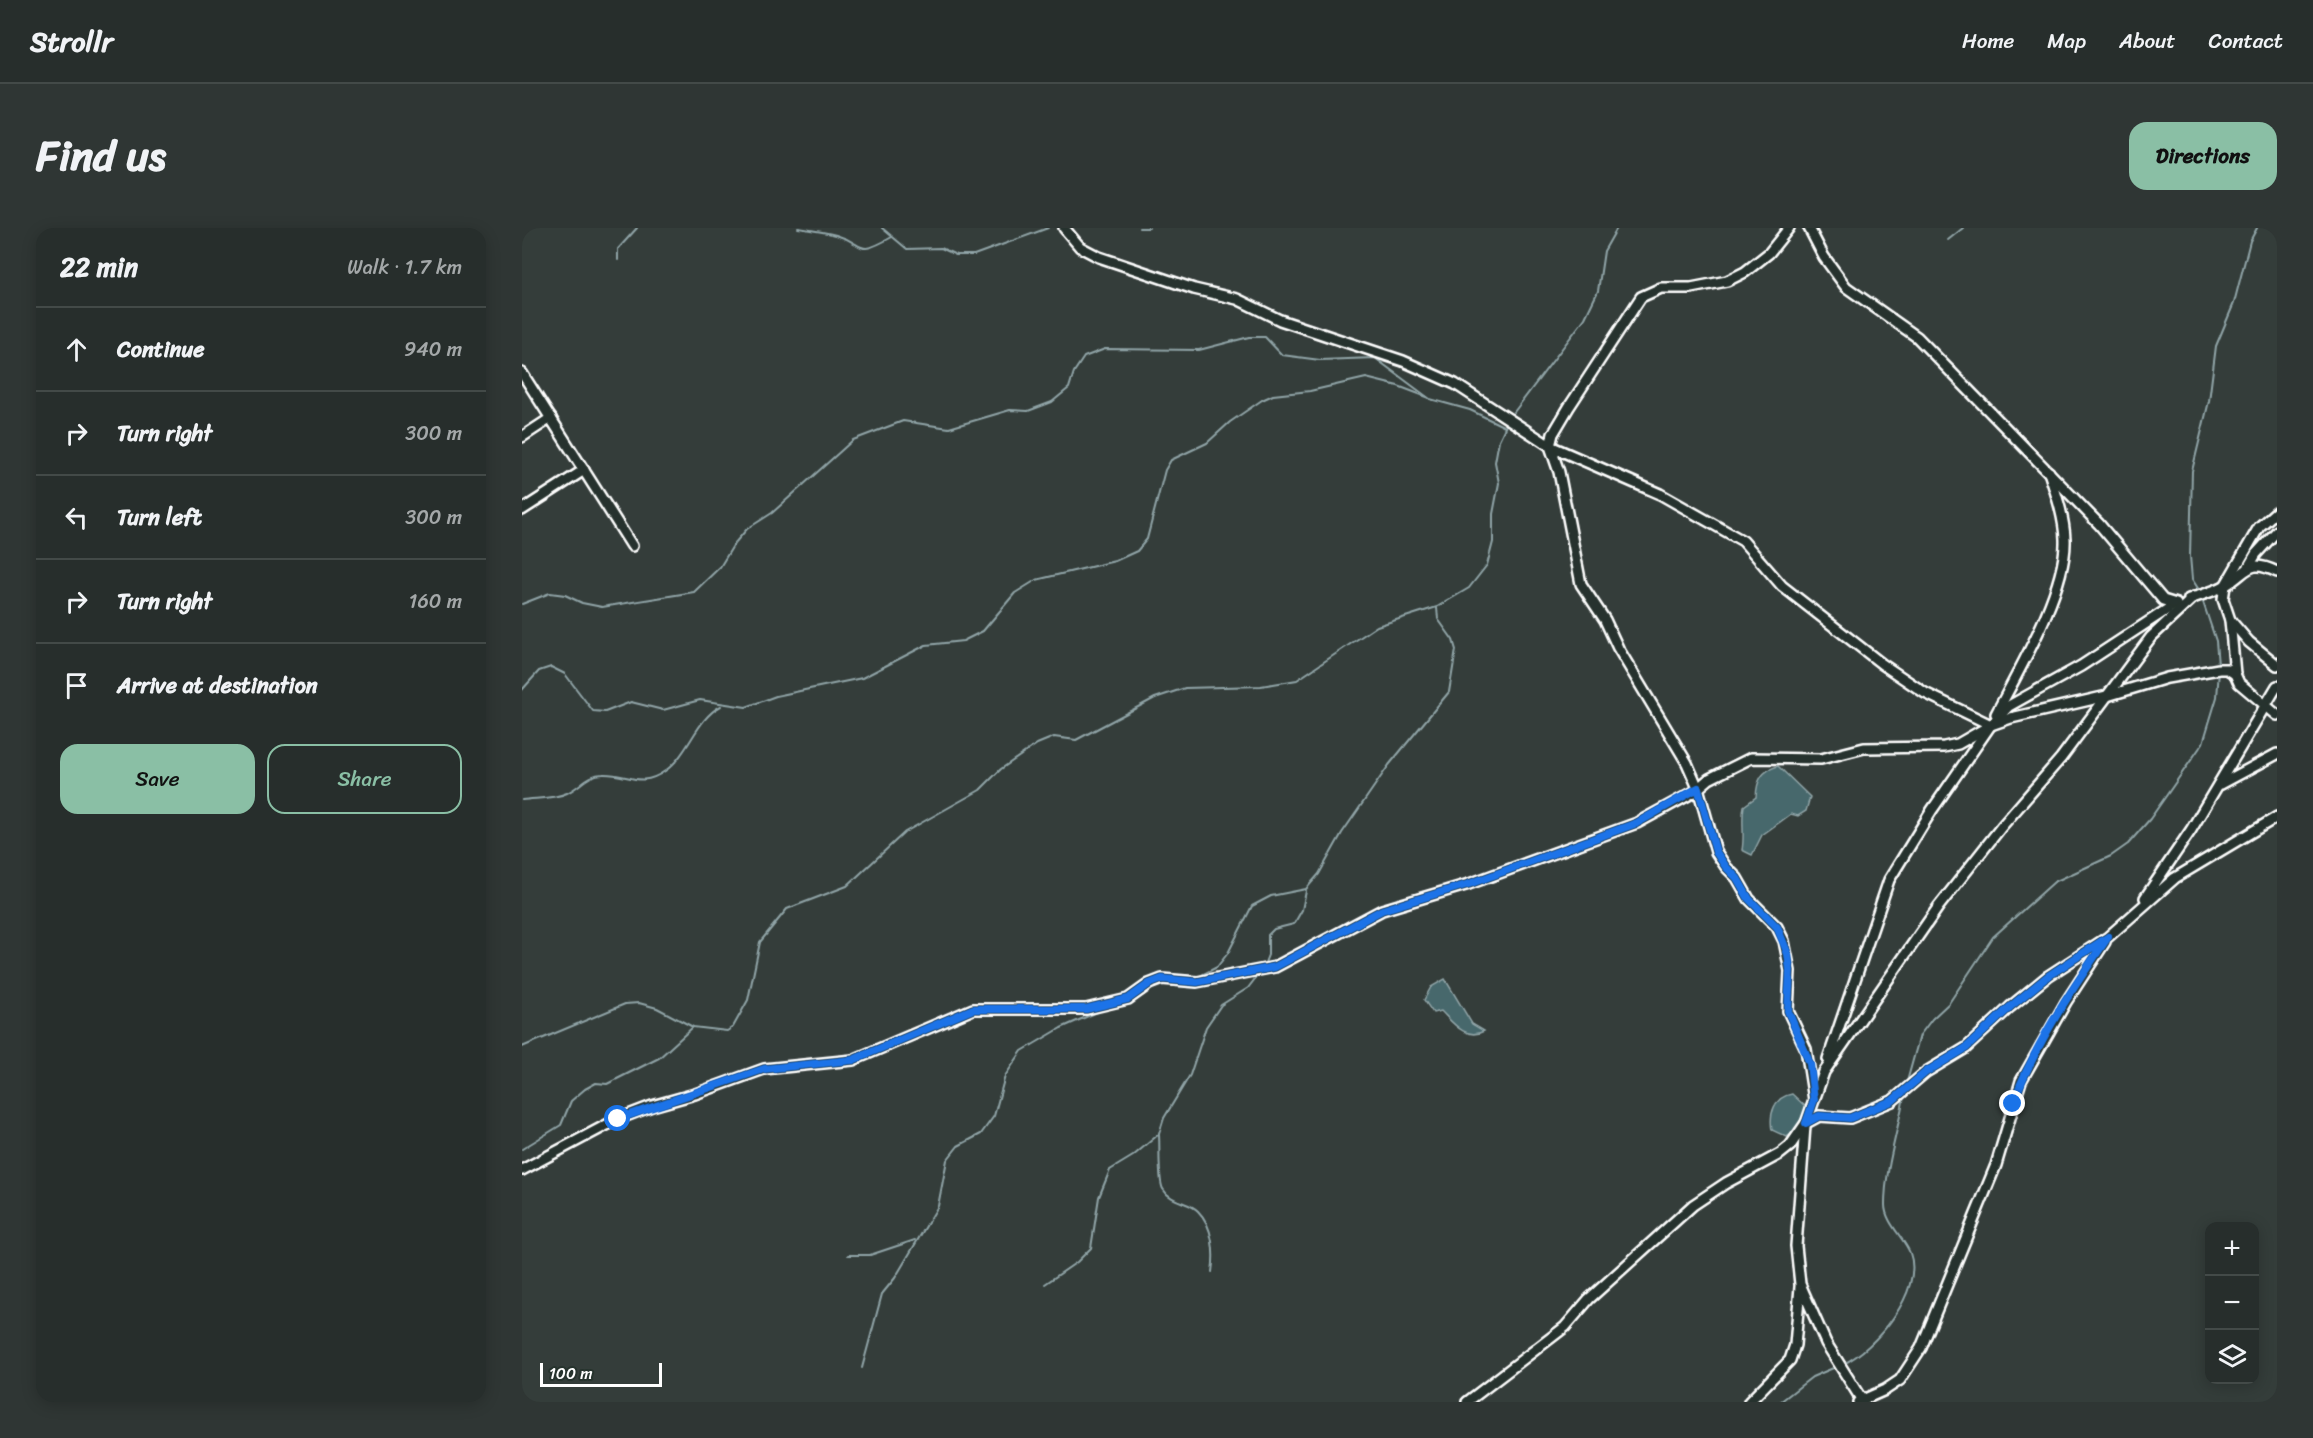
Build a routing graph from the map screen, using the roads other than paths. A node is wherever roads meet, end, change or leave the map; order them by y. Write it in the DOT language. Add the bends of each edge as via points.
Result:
graph roads {
  1 [pos="1064,228"];
  2 [pos="1789,228"];
  3 [pos="1809,228"];
  4 [pos="522,373"];
  5 [pos="551,418"];
  6 [pos="522,437"];
  7 [pos="1550,446"];
  8 [pos="584,470"];
  9 [pos="2049,472"];
  10 [pos="522,510"];
  11 [pos="2277,511"];
  12 [pos="2277,531"];
  13 [pos="2250,542"];
  14 [pos="632,546"];
  15 [pos="2256,554"];
  16 [pos="2249,566"];
  17 [pos="2277,572"];
  18 [pos="2225,586"];
  19 [pos="2194,597"];
  20 [pos="2174,605"];
  21 [pos="2230,621"];
  22 [pos="2277,665"];
  23 [pos="2235,674"];
  24 [pos="2277,686"];
  25 [pos="2107,696"];
  26 [pos="2266,704"];
  27 [pos="2277,715"];
  28 [pos="1991,726"];
  29 [pos="2277,754"];
  30 [pos="2218,785"];
  31 [pos="1698,788"];
  32 [pos="2277,817"];
  33 [pos="2140,906"];
  34 [pos="2108,937"];
  35 [pos="1824,1072"];
  36 [pos="1814,1100"];
  37 [pos="1806,1123"];
  38 [pos="522,1170"];
  39 [pos="1800,1284"];
  40 [pos="1861,1401"];
  41 [pos="1467,1402"];
  42 [pos="1749,1402"];
  1 -- 7 [label="street" via="1080,247 1099,257 1194,290 1237,299 1280,320 1403,361 1455,384"];
  2 -- 7 [label="street" via="1769,253 1745,272 1691,288 1661,288 1641,297 1569,407"];
  3 -- 9 [label="street" via="1846,287 1917,337"];
  4 -- 5 [label="street"];
  5 -- 6 [label="street"];
  5 -- 8 [label="street"];
  7 -- 28 [label="street" via="1660,494 1743,541 1782,586 1882,664 1925,693"];
  7 -- 31 [label="street" via="1559,472 1581,584"];
  8 -- 10 [label="street"];
  8 -- 14 [label="street"];
  9 -- 20 [label="street" via="2163,600"];
  9 -- 28 [label="street" via="2061,510 2064,555 2034,644"];
  11 -- 13 [label="street" via="2259,527"];
  12 -- 15 [label="street"];
  13 -- 15 [label="street"];
  13 -- 18 [label="street"];
  15 -- 16 [label="street"];
  16 -- 17 [label="street" via="2259,565"];
  16 -- 18 [label="street"];
  18 -- 19 [label="street"];
  18 -- 21 [label="street" via="2223,599"];
  19 -- 20 [label="street"];
  19 -- 25 [label="street" via="2151,637"];
  20 -- 28 [label="street" via="2081,666 2009,706"];
  21 -- 22 [label="street"];
  21 -- 23 [label="street"];
  23 -- 25 [label="street" via="2219,669 2167,678"];
  23 -- 26 [label="street"];
  24 -- 26 [label="street"];
  25 -- 28 [label="street"];
  25 -- 35 [label="street" via="1939,906"];
  26 -- 27 [label="street"];
  26 -- 30 [label="street"];
  28 -- 31 [label="street" via="1944,747 1864,748 1821,759 1751,758"];
  28 -- 35 [label="street" via="1888,880"];
  29 -- 30 [label="street"];
  30 -- 33 [label="street"];
  31 -- 36 [label="street" via="1716,852 1784,941 1790,970 1788,1011 1806,1049"];
  31 -- 38 [label="street" via="1637,823 1469,884 1382,910 1275,967 1197,982 1162,979 1128,999 1086,1009 973,1009 853,1060 764,1069 652,1106 618,1119"];
  32 -- 33 [label="street" via="2175,878"];
  33 -- 34 [label="street"];
  34 -- 37 [label="street" via="2048,976 1966,1048 1926,1072 1892,1101 1850,1118 1819,1116"];
  34 -- 40 [label="street" via="2021,1081 1996,1165 1921,1348 1900,1380"];
  35 -- 36 [label="street"];
  36 -- 37 [label="street"];
  37 -- 39 [label="street" via="1796,1246"];
  37 -- 41 [label="street" via="1780,1154 1693,1204 1589,1299 1565,1327"];
  39 -- 40 [label="street" via="1826,1343"];
  39 -- 42 [label="street" via="1791,1360"];
}
